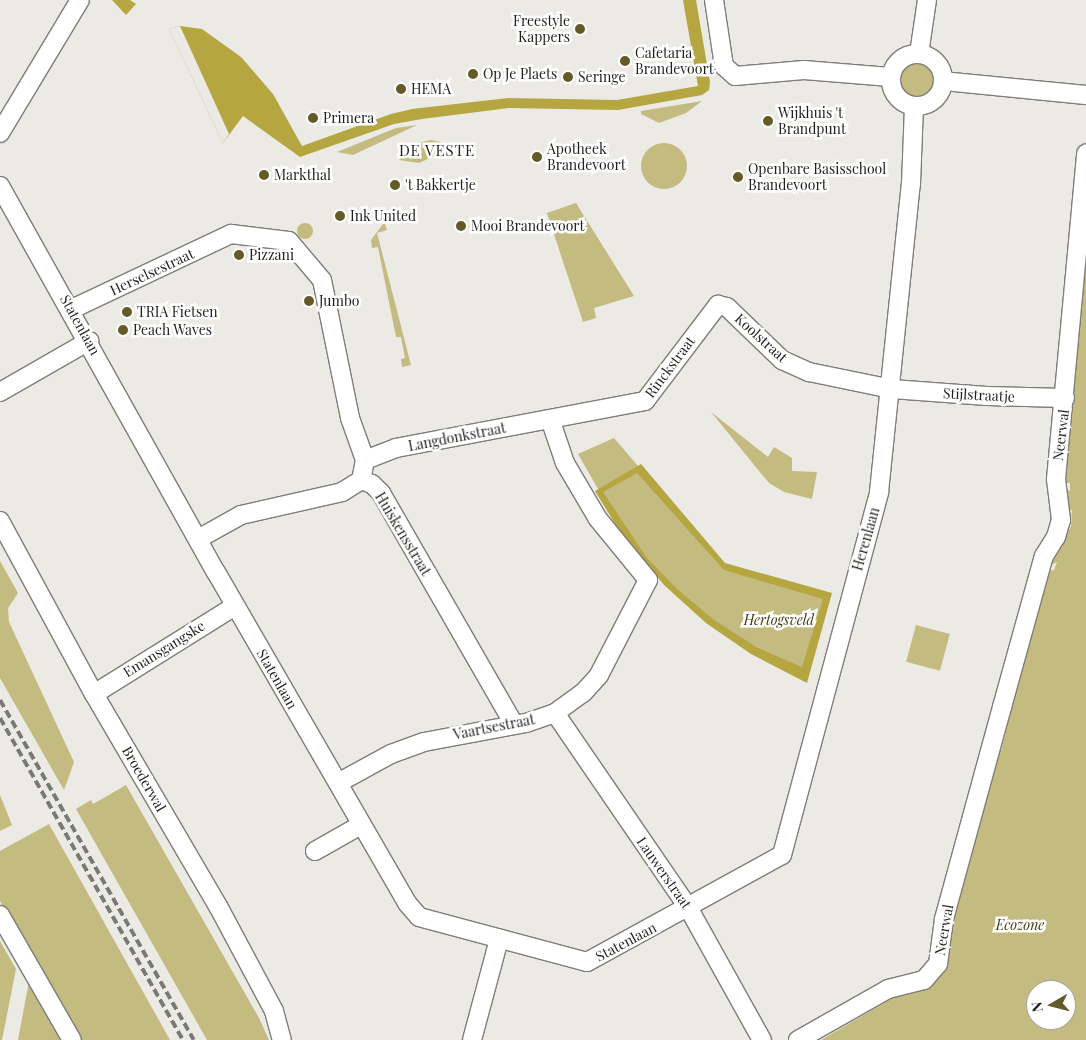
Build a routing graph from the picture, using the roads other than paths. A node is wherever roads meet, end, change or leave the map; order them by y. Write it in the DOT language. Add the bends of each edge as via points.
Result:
graph roads {
  1 [pos="80,0"];
  2 [pos="714,0"];
  3 [pos="927,0"];
  4 [pos="919,54"];
  5 [pos="890,77"];
  6 [pos="943,80"];
  7 [pos="1086,95"];
  8 [pos="914,107"];
  9 [pos="0,133"];
  10 [pos="1086,153"];
  11 [pos="0,186"];
  12 [pos="718,305"];
  13 [pos="72,309"];
  14 [pos="89,341"];
  15 [pos="892,389"];
  16 [pos="0,392"];
  17 [pos="1065,398"];
  18 [pos="550,419"];
  19 [pos="366,460"];
  20 [pos="360,480"];
  21 [pos="0,520"];
  22 [pos="198,539"];
  23 [pos="235,606"];
  24 [pos="94,694"];
  25 [pos="555,713"];
  26 [pos="514,724"];
  27 [pos="338,782"];
  28 [pos="361,825"];
  29 [pos="315,851"];
  30 [pos="689,909"];
  31 [pos="0,915"];
  32 [pos="499,940"];
  33 [pos="72,1040"];
  34 [pos="282,1040"];
  35 [pos="472,1040"];
  36 [pos="762,1040"];
  37 [pos="798,1040"];
  1 -- 9 [label="street"];
  2 -- 5 [label="street" via="724,66 730,74 746,77 804,70"];
  3 -- 4 [label="street"];
  4 -- 5 [label="street" via="900,60"];
  4 -- 6 [label="street" via="936,62"];
  5 -- 8 [label="street" via="896,97"];
  6 -- 7 [label="street"];
  6 -- 8 [label="street" via="934,100"];
  8 -- 15 [label="street, Herenlaan" via="911,184"];
  10 -- 17 [label="street, Neerwal"];
  11 -- 13 [label="street, Statenlaan"];
  12 -- 15 [label="street, Koolstraat" via="727,307 782,360 809,372"];
  12 -- 18 [label="street, Rinckstraat" via="645,401"];
  13 -- 14 [label="street, Statenlaan"];
  13 -- 19 [label="street, Herselsestraat" via="231,234 280,239 296,245 322,280 350,418"];
  14 -- 16 [label="street"];
  14 -- 22 [label="street, Statenlaan"];
  15 -- 17 [label="street, Stijlstraatje"];
  15 -- 30 [label="street, Herenlaan" via="879,492 782,855"];
  17 -- 37 [label="street, Neerwal" via="1056,480 1061,520 1056,537 1044,556 1002,707 944,919 940,957 932,974 916,983 888,989"];
  18 -- 19 [label="street, Langdonkstraat" via="396,448"];
  18 -- 25 [label="street, Vaartsestraat" via="566,463 598,519 648,580 600,675 583,693"];
  19 -- 20 [label="street"];
  20 -- 22 [label="street" via="342,492 241,515"];
  20 -- 26 [label="street, Huiskensstraat" via="372,484 381,493"];
  21 -- 24 [label="street, Broederwal"];
  22 -- 23 [label="street, Statenlaan"];
  23 -- 24 [label="street, Emansgangske"];
  23 -- 27 [label="street, Statenlaan"];
  24 -- 34 [label="street, Broederwal" via="218,906 274,1011"];
  25 -- 26 [label="street, Vaartsestraat"];
  25 -- 30 [label="street, Lauwerstraat"];
  26 -- 27 [label="street, Vaartsestraat" via="424,742 391,754"];
  27 -- 28 [label="street, Statenlaan"];
  28 -- 29 [label="street"];
  28 -- 32 [label="street, Statenlaan" via="419,917"];
  30 -- 32 [label="street, Statenlaan" via="587,962"];
  30 -- 36 [label="street, Lauwerstraat"];
  31 -- 33 [label="street"];
  32 -- 35 [label="street"];
}
